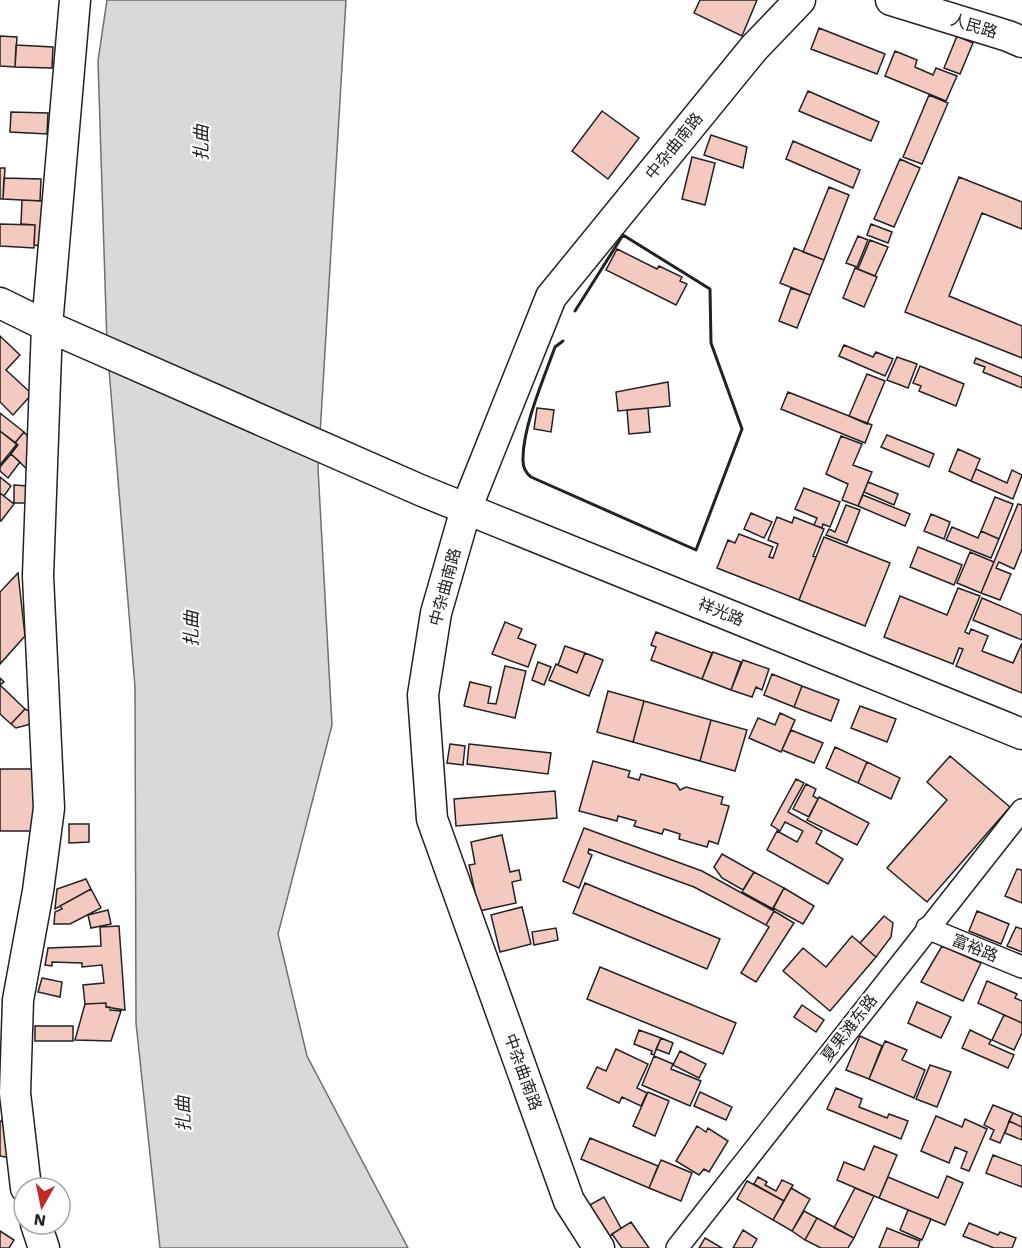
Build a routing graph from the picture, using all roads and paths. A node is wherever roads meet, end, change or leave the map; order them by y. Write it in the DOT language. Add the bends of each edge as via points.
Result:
graph roads {
  1 [pos="75,0"];
  2 [pos="800,0"];
  3 [pos="891,0"];
  4 [pos="1022,42"];
  5 [pos="0,303"];
  6 [pos="47,326"];
  7 [pos="466,509"];
  8 [pos="1022,734"];
  9 [pos="1022,810"];
  10 [pos="927,928"];
  11 [pos="1022,967"];
  12 [pos="25,1176"];
  13 [pos="599,1248"];
  14 [pos="677,1248"];
  1 -- 6 [label="street"];
  2 -- 7 [label="street, 中杂曲南路" via="754,48 551,297"];
  3 -- 4 [label="street, 人民路"];
  5 -- 6 [label="street, 祥光路"];
  6 -- 7 [label="street, 祥光路"];
  6 -- 12 [label="street" via="38,576 49,808 18,1000 15,1093"];
  7 -- 8 [label="street, 祥光路"];
  7 -- 13 [label="street, 中杂曲南路" via="436,613 423,695 432,819 569,1201"];
  9 -- 10 [label="street, 夏果滩东路"];
  10 -- 11 [label="street, 富裕路"];
  10 -- 14 [label="street, 夏果滩东路"];
}
